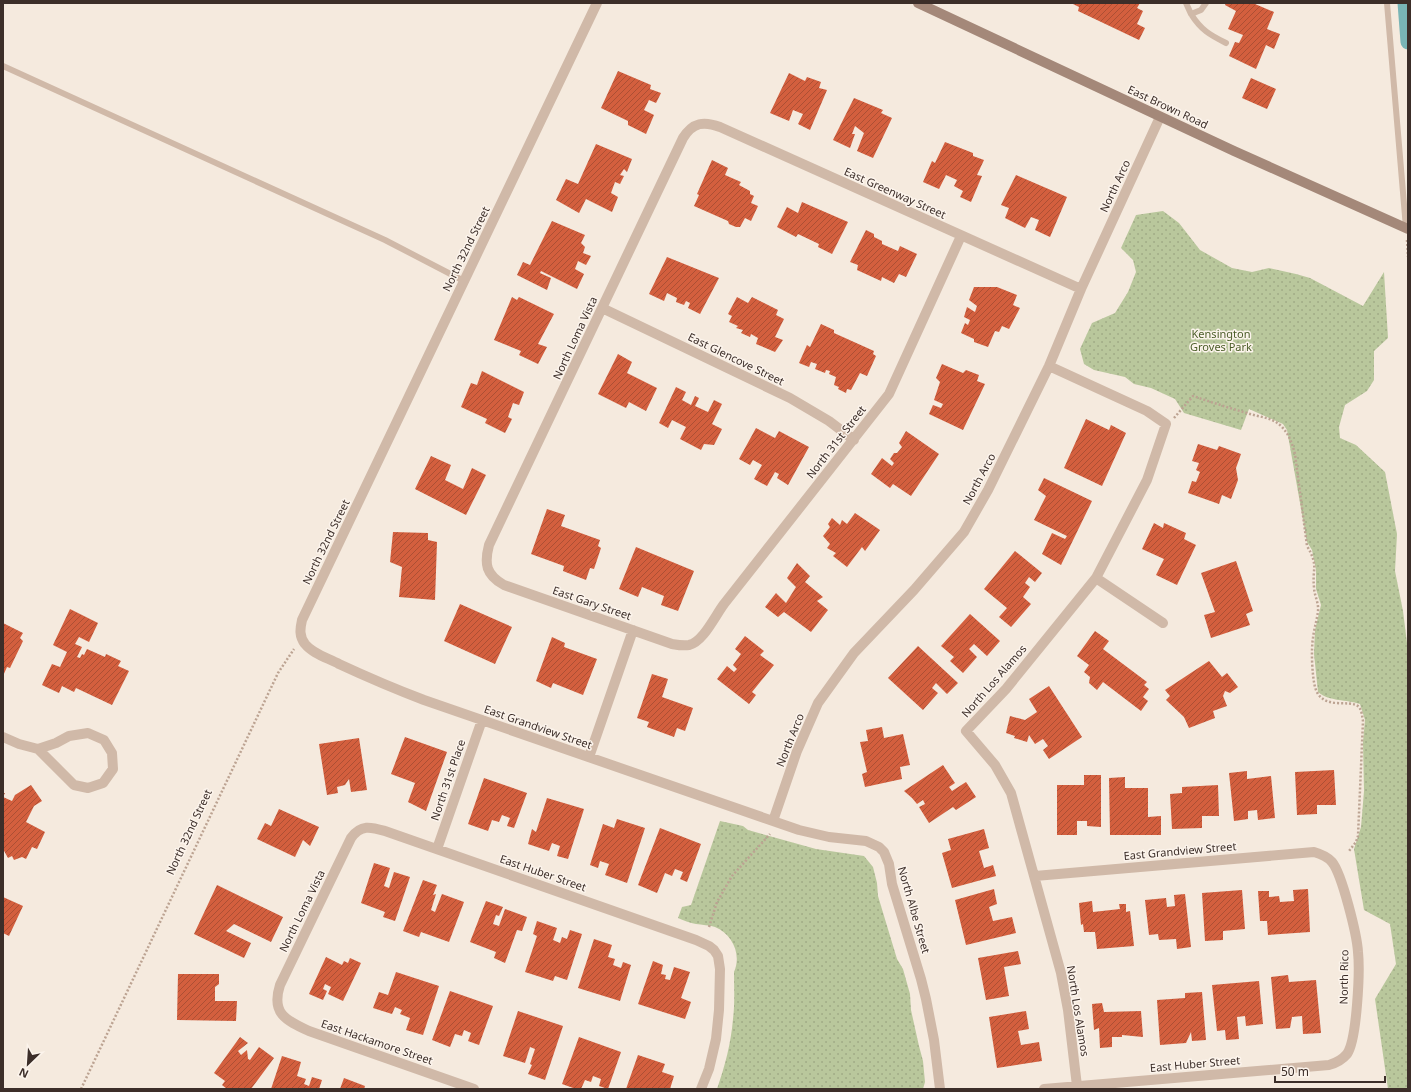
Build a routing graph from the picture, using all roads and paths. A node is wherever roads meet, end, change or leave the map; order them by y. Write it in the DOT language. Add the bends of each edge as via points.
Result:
graph roads {
  1 [pos="597,3"];
  2 [pos="918,3"];
  3 [pos="1186,3"];
  4 [pos="1206,3"];
  5 [pos="1387,3"];
  6 [pos="1191,14"];
  7 [pos="1226,43"];
  8 [pos="3,66"];
  9 [pos="1160,117"];
  10 [pos="698,124"];
  11 [pos="1407,228"];
  12 [pos="961,236"];
  13 [pos="1408,258"];
  14 [pos="464,281"];
  15 [pos="1081,289"];
  16 [pos="602,308"];
  17 [pos="1049,366"];
  18 [pos="1166,424"];
  19 [pos="854,440"];
  20 [pos="487,569"];
  21 [pos="1096,578"];
  22 [pos="1163,623"];
  23 [pos="633,630"];
  24 [pos="302,640"];
  25 [pos="696,642"];
  26 [pos="482,720"];
  27 [pos="3,737"];
  28 [pos="38,749"];
  29 [pos="589,757"];
  30 [pos="773,821"];
  31 [pos="361,828"];
  32 [pos="770,834"];
  33 [pos="437,849"];
  34 [pos="1349,851"];
  35 [pos="1327,857"];
  36 [pos="1035,876"];
  37 [pos="709,927"];
  38 [pos="278,1009"];
  39 [pos="1346,1055"];
  40 [pos="1077,1086"];
  41 [pos="81,1089"];
  42 [pos="474,1089"];
  43 [pos="702,1089"];
  44 [pos="940,1089"];
  45 [pos="1044,1089"];
  1 -- 14 [label="street, North 32nd Street"];
  2 -- 9 [label="main road, East Brown Road"];
  3 -- 6 [label="lane"];
  4 -- 6 [label="lane" via="1201,10"];
  5 -- 11 [label="lane"];
  6 -- 7 [label="lane" via="1208,34"];
  8 -- 14 [label="lane" via="385,240"];
  9 -- 11 [label="main road, East Brown Road"];
  9 -- 15 [label="street, North Arco"];
  10 -- 12 [label="street, East Greenway Street" via="720,127"];
  10 -- 16 [label="street, North Loma Vista" via="692,127 684,138"];
  11 -- 13 [label="path"];
  12 -- 15 [label="street, East Greenway Street"];
  12 -- 19 [label="street, North 31st Street" via="889,394"];
  14 -- 24 [label="street, North 32nd Street" via="302,620"];
  15 -- 17 [label="street, North Arco"];
  16 -- 19 [label="street, East Glencove Street" via="790,398 816,412"];
  16 -- 20 [label="street, North Loma Vista" via="489,545"];
  17 -- 18 [label="street" via="1147,411"];
  17 -- 30 [label="street, North Arco" via="988,490 964,532 914,590 854,653 818,703 797,751"];
  18 -- 21 [label="street, North Los Alamos" via="1147,480"];
  18 -- 34 [label="path" via="1177,416 1193,396 1270,419 1280,425 1292,443 1307,546 1315,566 1314,587 1318,610 1312,640 1315,689 1325,700 1354,704 1362,712 1358,836"];
  19 -- 25 [label="street, North 31st Street"];
  20 -- 23 [label="street, East Gary Street" via="504,585"];
  21 -- 22 [label="street"];
  21 -- 36 [label="street, North Los Alamos" via="1006,689 966,731 995,765 1011,793"];
  23 -- 25 [label="street, East Gary Street" via="680,646"];
  23 -- 29 [label="street"];
  24 -- 26 [label="street, East Grandview Street" via="317,653 375,680"];
  24 -- 41 [label="path, North 32nd Street" via="278,672"];
  26 -- 29 [label="street, East Grandview Street"];
  26 -- 33 [label="street, North 31st Place"];
  27 -- 28 [label="street"];
  28 -- 28 [label="street" via="74,784 88,788 103,783 113,769 112,753 104,740 88,733 69,736"];
  29 -- 30 [label="street, East Grandview Street"];
  30 -- 44 [label="street, North Albe Street" via="815,834 866,842 884,852 926,999"];
  31 -- 33 [label="street, East Huber Street" via="386,831"];
  31 -- 38 [label="street, North Loma Vista" via="351,838 280,985"];
  32 -- 37 [label="path" via="732,876 723,890"];
  33 -- 43 [label="street, East Huber Street" via="696,940 714,950 718,956 720,969 718,1025 713,1054"];
  35 -- 36 [label="street, East Grandview Street" via="1308,852"];
  35 -- 39 [label="street, North Rico" via="1339,875 1355,932 1358,953 1354,1036"];
  36 -- 40 [label="street, North Los Alamos" via="1063,985"];
  38 -- 42 [label="street, East Hackamore Street" via="289,1021 308,1030"];
  39 -- 40 [label="street, East Huber Street" via="1329,1065"];
  40 -- 45 [label="street, East Huber Street"];
}
